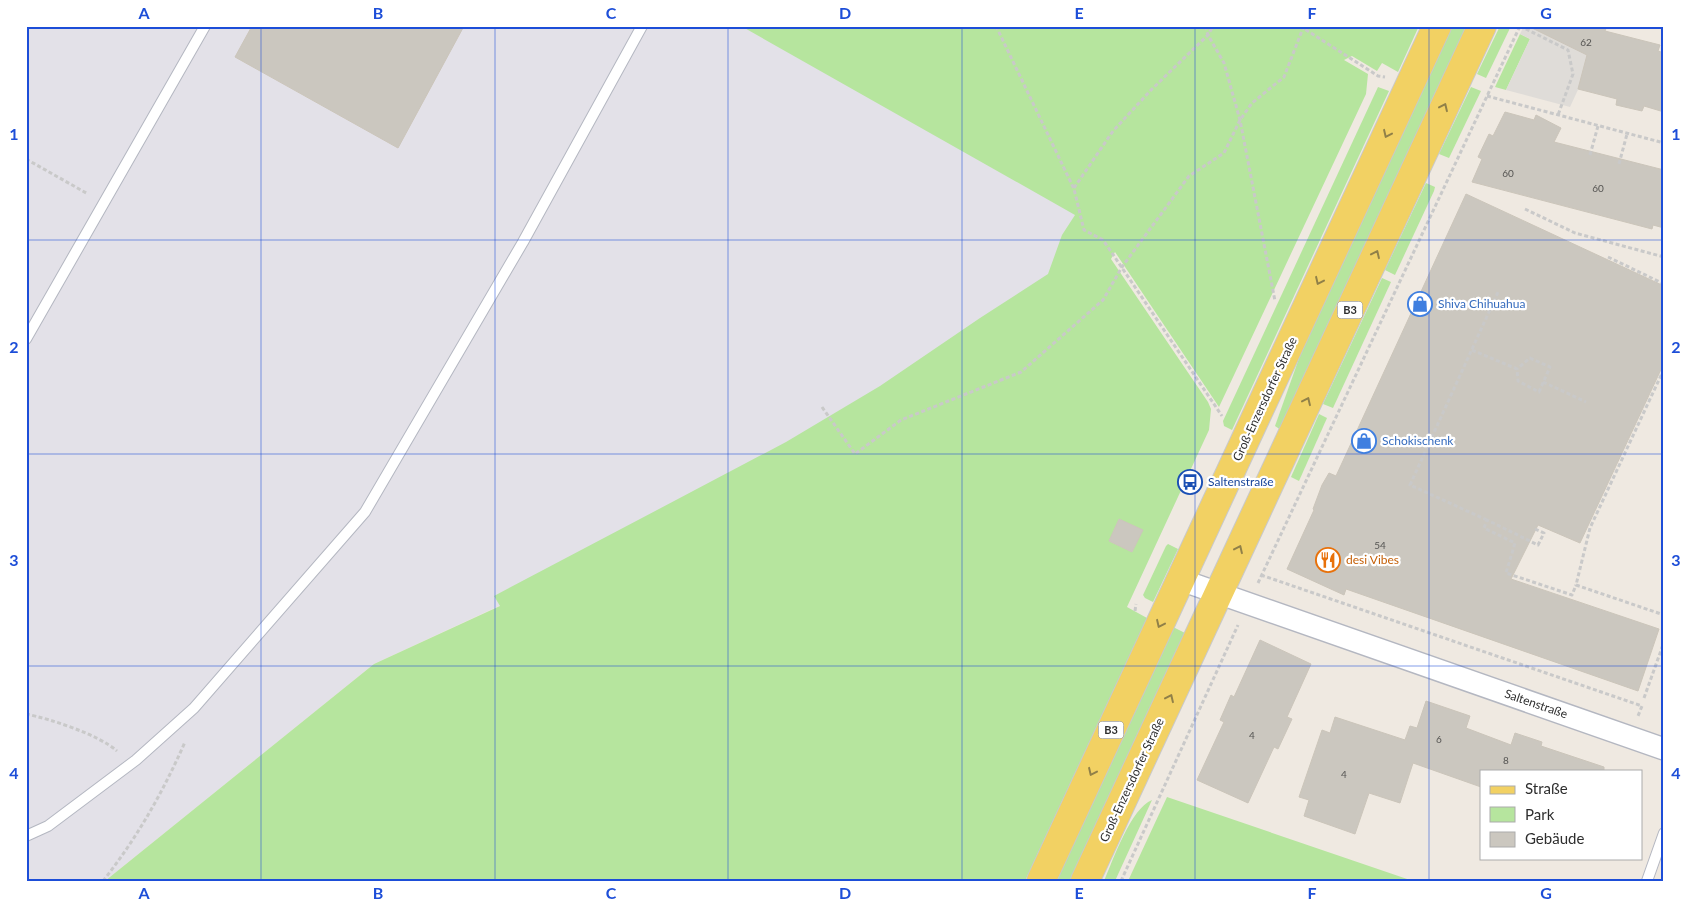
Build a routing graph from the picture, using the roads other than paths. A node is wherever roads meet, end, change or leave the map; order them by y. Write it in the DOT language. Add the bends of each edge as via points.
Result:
graph roads {
  1 [pos="205,26"];
  2 [pos="642,26"];
  3 [pos="1437,26"];
  4 [pos="1482,26"];
  5 [pos="26,339"];
  6 [pos="1181,580"];
  7 [pos="1218,593"];
  8 [pos="1664,749"];
  9 [pos="1664,833"];
  10 [pos="26,836"];
  11 [pos="1041,881"];
  12 [pos="1085,881"];
  13 [pos="1647,881"];
  1 -- 5 [label="lane"];
  2 -- 10 [label="lane" via="523,242 365,512 194,708 131,763 48,826"];
  3 -- 6 [label="main road, Groß-Enzersdorfer Straße / B3, one-way"];
  7 -- 4 [label="main road, Groß-Enzersdorfer Straße / B3, one-way"];
  6 -- 7 [label="street, Saltenstraße"];
  6 -- 11 [label="main road, Groß-Enzersdorfer Straße / B3, one-way"];
  7 -- 8 [label="street, Saltenstraße"];
  12 -- 7 [label="main road, Groß-Enzersdorfer Straße / B3, one-way"];
  9 -- 13 [label="lane"];
}
